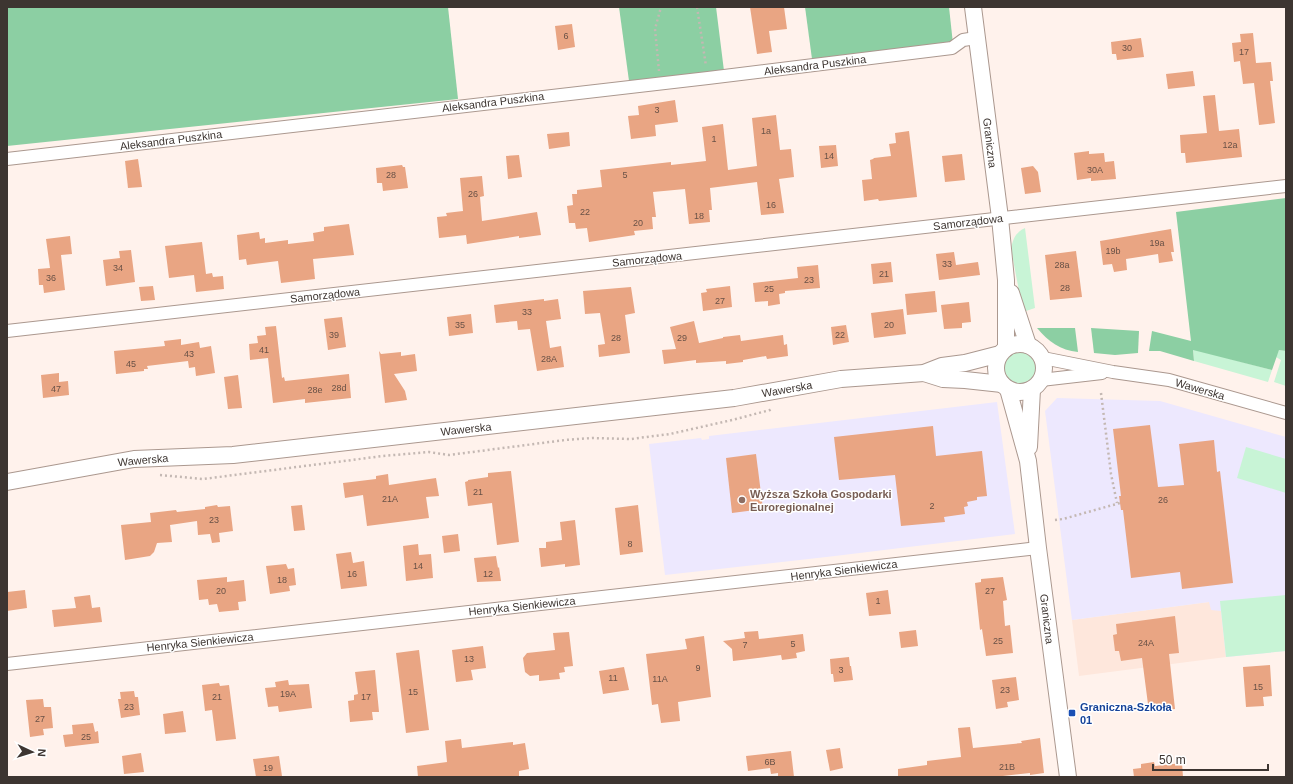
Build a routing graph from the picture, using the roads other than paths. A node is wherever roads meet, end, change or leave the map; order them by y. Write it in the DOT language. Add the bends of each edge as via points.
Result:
graph roads {
  1 [pos="972,7"];
  2 [pos="976,38"];
  3 [pos="7,159"];
  4 [pos="1286,186"];
  5 [pos="1000,218"];
  6 [pos="1006,280"];
  7 [pos="7,331"];
  8 [pos="1028,345"];
  9 [pos="1003,351"];
  10 [pos="1043,358"];
  11 [pos="1113,372"];
  12 [pos="924,373"];
  13 [pos="1036,384"];
  14 [pos="1005,387"];
  15 [pos="1286,413"];
  16 [pos="1028,461"];
  17 [pos="7,482"];
  18 [pos="1038,548"];
  19 [pos="7,664"];
  20 [pos="1068,777"];
  1 -- 2 [label="street, Graniczna"];
  2 -- 3 [label="street, Aleksandra Puszkina" via="964,40 952,48"];
  2 -- 5 [label="street, Graniczna"];
  4 -- 5 [label="street, Samorządowa"];
  5 -- 6 [label="street, Graniczna"];
  5 -- 7 [label="street, Samorządowa"];
  6 -- 8 [label="street, Graniczna"];
  6 -- 9 [label="street, Graniczna"];
  8 -- 9 [label="street" via="1013,345"];
  8 -- 10 [label="street"];
  9 -- 12 [label="street, Wawerska"];
  9 -- 14 [label="street" via="996,369 997,377"];
  10 -- 11 [label="street, Wawerska"];
  10 -- 13 [label="street" via="1043,377"];
  11 -- 13 [label="street, Wawerska"];
  11 -- 15 [label="street, Wawerska" via="1169,380"];
  12 -- 14 [label="street, Wawerska" via="943,379"];
  12 -- 17 [label="street, Wawerska" via="841,379 734,398 290,449 233,455 134,459"];
  13 -- 14 [label="street" via="1024,392 1016,392"];
  13 -- 16 [label="street, Graniczna"];
  14 -- 16 [label="street, Graniczna"];
  16 -- 18 [label="street, Graniczna"];
  18 -- 19 [label="street, Henryka Sienkiewicza"];
  18 -- 20 [label="street, Graniczna"];
}
